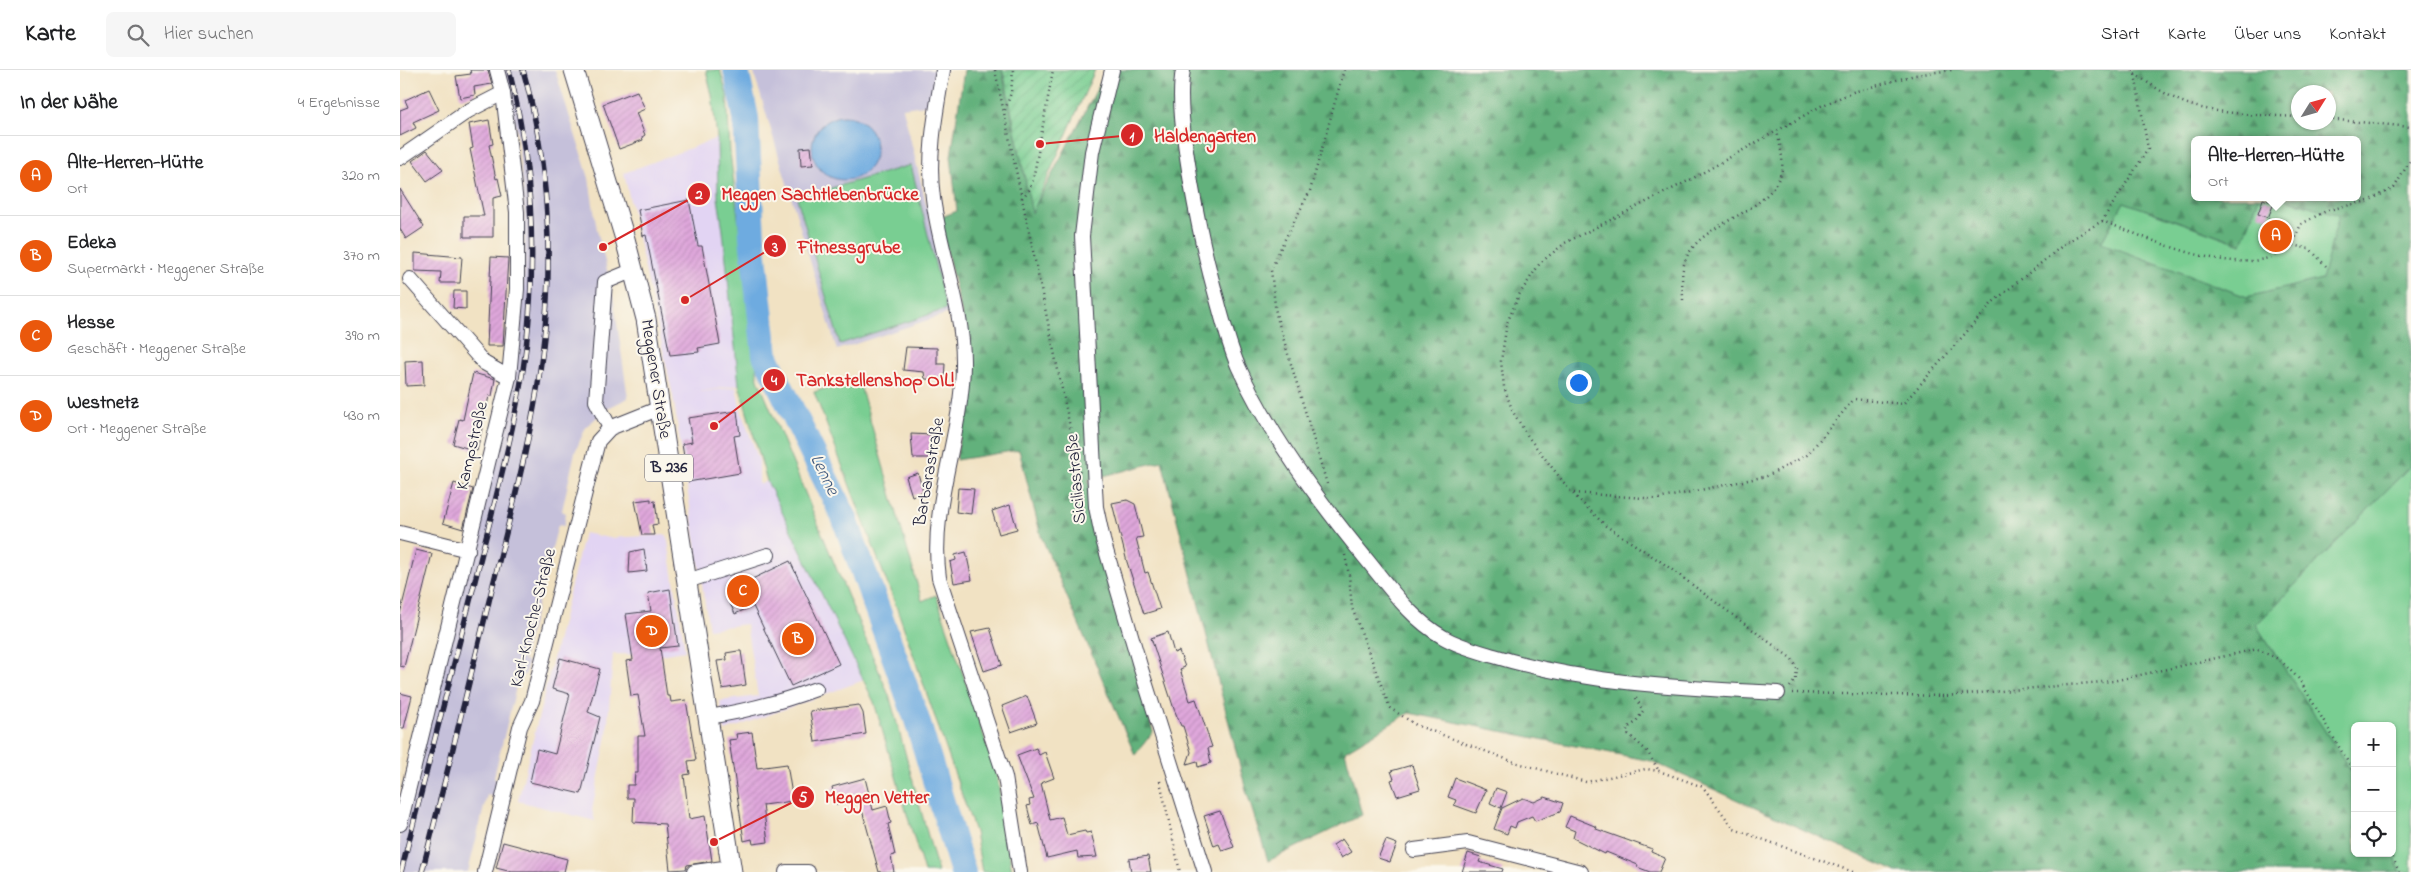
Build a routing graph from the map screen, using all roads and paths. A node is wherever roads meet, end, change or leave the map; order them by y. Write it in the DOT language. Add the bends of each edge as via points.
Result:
graph roads {
  1 [pos="498,70"];
  2 [pos="576,70"];
  3 [pos="943,70"];
  4 [pos="995,70"];
  5 [pos="1013,70"];
  6 [pos="1053,70"];
  7 [pos="1112,70"];
  8 [pos="1184,70"];
  9 [pos="1344,70"];
  10 [pos="1952,70"];
  11 [pos="2132,70"];
  12 [pos="2135,74"];
  13 [pos="504,94"];
  14 [pos="1004,111"];
  15 [pos="2291,117"];
  16 [pos="2336,120"];
  17 [pos="2411,128"];
  18 [pos="1777,131"];
  19 [pos="400,158"];
  20 [pos="2411,159"];
  21 [pos="1022,198"];
  22 [pos="2102,221"];
  23 [pos="2292,244"];
  24 [pos="2326,266"];
  25 [pos="634,270"];
  26 [pos="410,279"];
  27 [pos="1683,300"];
  28 [pos="509,377"];
  29 [pos="660,408"];
  30 [pos="610,428"];
  31 [pos="1081,480"];
  32 [pos="1328,488"];
  33 [pos="1572,493"];
  34 [pos="400,533"];
  35 [pos="1343,549"];
  36 [pos="468,550"];
  37 [pos="768,555"];
  38 [pos="687,581"];
  39 [pos="1628,681"];
  40 [pos="816,689"];
  41 [pos="1778,693"];
  42 [pos="709,717"];
  43 [pos="2351,767"];
  44 [pos="1659,771"];
  45 [pos="1160,779"];
  46 [pos="400,824"];
  47 [pos="1414,850"];
  48 [pos="2393,857"];
  49 [pos="732,869"];
  50 [pos="485,872"];
  51 [pos="694,872"];
  52 [pos="786,872"];
  53 [pos="808,872"];
  54 [pos="1020,872"];
  55 [pos="1180,872"];
  56 [pos="1205,872"];
  57 [pos="1581,872"];
  58 [pos="1853,872"];
  59 [pos="2399,872"];
  1 -- 13 [label="street, Kampstraße"];
  2 -- 25 [label="main road, Meggener Straße / B 236"];
  3 -- 54 [label="street, Barbarastraße" via="931,180 962,339 963,366 958,421 938,520 936,558 939,578 1005,777"];
  4 -- 14 [label="path"];
  5 -- 14 [label="path" via="1011,93"];
  6 -- 21 [label="path" via="1033,180"];
  7 -- 56 [label="street, Siciliastraße" via="1092,152 1082,236 1096,507 1102,540"];
  8 -- 39 [label="street" via="1181,84 1189,169 1200,236 1226,331 1237,364 1260,407 1331,516 1402,602 1444,638 1524,666 1572,676"];
  9 -- 32 [label="path" via="1310,191 1271,270 1276,314"];
  10 -- 18 [label="path" via="1915,75 1853,92 1820,106"];
  11 -- 12 [label="path"];
  12 -- 15 [label="path" via="2196,107"];
  12 -- 22 [label="path" via="2148,149"];
  13 -- 19 [label="street" via="468,110"];
  13 -- 28 [label="street, Kampstraße" via="517,212 517,289"];
  14 -- 21 [label="path"];
  16 -- 17 [label="path"];
  18 -- 27 [label="path" via="1782,172 1769,194 1699,241 1688,255 1683,269"];
  18 -- 33 [label="path" via="1688,181 1565,243 1540,263 1519,295 1503,340 1504,387 1513,412 1529,438"];
  20 -- 23 [label="path" via="2394,188 2368,201 2328,210 2301,224"];
  21 -- 31 [label="path"];
  22 -- 23 [label="path" via="2224,262 2269,258"];
  22 -- 33 [label="path" via="2067,242 1993,302 1903,404 1854,399 1807,456 1767,476 1658,498"];
  23 -- 24 [label="path" via="2310,249"];
  25 -- 29 [label="main road, Meggener Straße / B 236" via="648,329"];
  25 -- 30 [label="street" via="605,282 596,401"];
  26 -- 28 [label="street" via="484,363"];
  28 -- 36 [label="street, Kampstraße"];
  29 -- 30 [label="street"];
  29 -- 38 [label="main road, Meggener Straße / B 236"];
  30 -- 50 [label="street, Karl-Knoche-Straße" via="598,441 593,456 532,701 520,727"];
  33 -- 41 [label="path" via="1606,526 1663,563 1792,659 1798,668 1796,679 1790,688"];
  34 -- 36 [label="street"];
  35 -- 44 [label="path" via="1352,608 1390,708 1416,726 1514,762 1586,782 1646,769"];
  36 -- 46 [label="street, Kampstraße"];
  37 -- 38 [label="street"];
  38 -- 42 [label="main road, Meggener Straße / B 236"];
  39 -- 41 [label="street"];
  39 -- 44 [label="path" via="1643,712 1627,728 1627,733 1647,751"];
  40 -- 42 [label="street" via="789,699"];
  41 -- 43 [label="path" via="1945,696 2113,681 2257,649 2280,660 2300,680"];
  42 -- 49 [label="main road, Meggener Straße / B 236"];
  44 -- 58 [label="path" via="1703,787 1734,829"];
  45 -- 55 [label="path"];
  47 -- 57 [label="street" via="1468,843"];
  48 -- 59 [label="path"];
  49 -- 51 [label="street"];
  52 -- 53 [label="street"];
}
